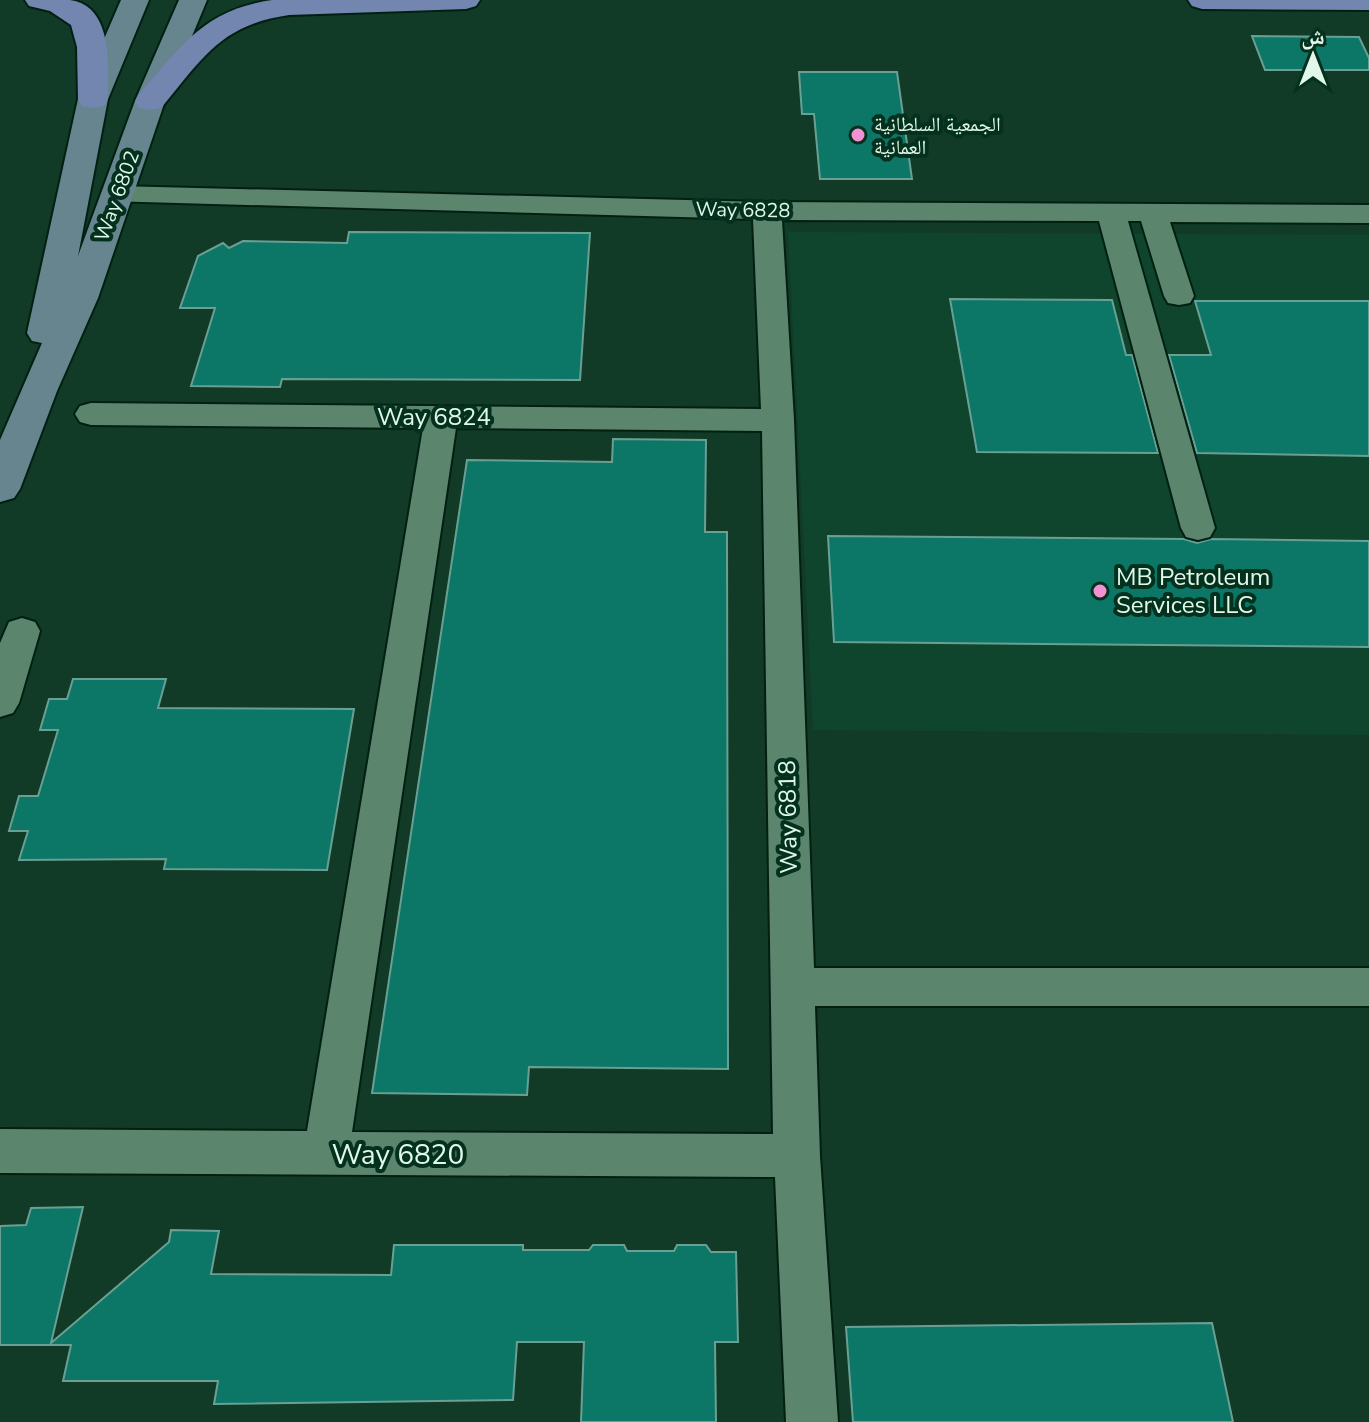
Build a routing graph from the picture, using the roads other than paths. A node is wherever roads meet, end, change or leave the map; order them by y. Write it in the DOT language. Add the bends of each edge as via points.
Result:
graph roads {
  1 [pos="39,0"];
  2 [pos="135,0"];
  3 [pos="193,0"];
  4 [pos="466,0"];
  5 [pos="1202,0"];
  6 [pos="1318,1"];
  7 [pos="1369,1"];
  8 [pos="1369,9"];
  9 [pos="93,99"];
  10 [pos="150,101"];
  11 [pos="117,195"];
  12 [pos="767,211"];
  13 [pos="1111,213"];
  14 [pos="1153,213"];
  15 [pos="1369,214"];
  16 [pos="1179,296"];
  17 [pos="38,391"];
  18 [pos="91,414"];
  19 [pos="441,417"];
  20 [pos="778,420"];
  21 [pos="0,489"];
  22 [pos="1198,528"];
  23 [pos="22,631"];
  24 [pos="0,703"];
  25 [pos="792,987"];
  26 [pos="1369,987"];
  27 [pos="0,1151"];
  28 [pos="326,1154"];
  29 [pos="797,1156"];
  30 [pos="812,1422"];
  1 -- 9 [label="main road" via="79,14 90,28"];
  2 -- 9 [label="street, Way 6802"];
  3 -- 10 [label="street, Way 6802"];
  4 -- 10 [label="main road" via="256,11 206,36"];
  5 -- 6 [label="main road"];
  6 -- 7 [label="main road"];
  6 -- 8 [label="street"];
  9 -- 17 [label="street, Way 6802" via="48,313"];
  10 -- 11 [label="street, Way 6802"];
  11 -- 12 [label="street, Way 6828"];
  11 -- 17 [label="street, Way 6802" via="80,298"];
  12 -- 13 [label="street, Way 6828"];
  12 -- 20 [label="street, Way 6818"];
  13 -- 14 [label="street, Way 6828"];
  13 -- 22 [label="street"];
  14 -- 15 [label="street, Way 6828"];
  14 -- 16 [label="street"];
  17 -- 21 [label="street, Way 6802"];
  18 -- 19 [label="street, Way 6824"];
  19 -- 20 [label="street, Way 6824"];
  19 -- 28 [label="street"];
  20 -- 25 [label="street, Way 6818"];
  23 -- 24 [label="street"];
  25 -- 26 [label="street"];
  25 -- 29 [label="street, Way 6818"];
  27 -- 28 [label="street, Way 6820"];
  28 -- 29 [label="street, Way 6820"];
  29 -- 30 [label="street, Way 6818"];
}
